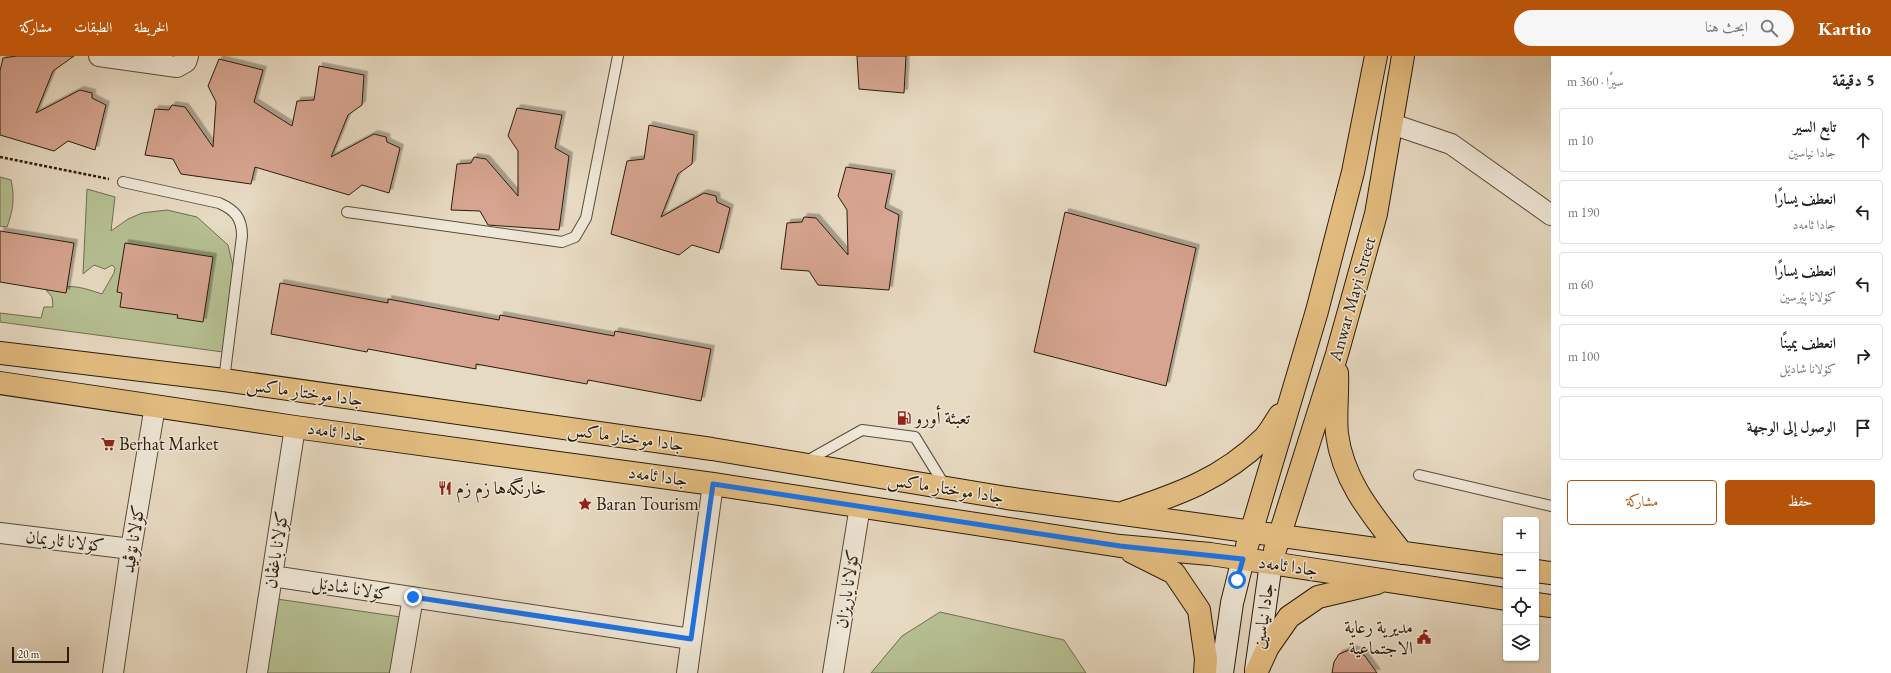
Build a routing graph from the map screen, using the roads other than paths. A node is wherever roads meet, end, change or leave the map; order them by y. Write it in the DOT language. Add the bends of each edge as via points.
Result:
graph roads {
  1 [pos="99,56"];
  2 [pos="188,56"];
  3 [pos="618,56"];
  4 [pos="1376,56"];
  5 [pos="1403,56"];
  6 [pos="1392,124"];
  7 [pos="124,182"];
  8 [pos="347,212"];
  9 [pos="1551,216"];
  10 [pos="0,353"];
  11 [pos="1337,354"];
  12 [pos="224,380"];
  13 [pos="0,383"];
  14 [pos="1290,401"];
  15 [pos="155,406"];
  16 [pos="295,427"];
  17 [pos="801,464"];
  18 [pos="1418,475"];
  19 [pos="713,484"];
  20 [pos="946,488"];
  21 [pos="860,506"];
  22 [pos="1551,506"];
  23 [pos="1121,514"];
  24 [pos="0,533"];
  25 [pos="1251,533"];
  26 [pos="1279,537"];
  27 [pos="1120,546"];
  28 [pos="130,549"];
  29 [pos="1402,553"];
  30 [pos="1243,559"];
  31 [pos="1271,563"];
  32 [pos="1503,567"];
  33 [pos="1539,571"];
  34 [pos="1551,573"];
  35 [pos="272,576"];
  36 [pos="1386,581"];
  37 [pos="413,597"];
  38 [pos="1503,599"];
  39 [pos="1539,604"];
  40 [pos="1551,606"];
  41 [pos="691,639"];
  42 [pos="113,673"];
  43 [pos="257,673"];
  44 [pos="400,673"];
  45 [pos="686,673"];
  46 [pos="833,673"];
  47 [pos="1205,673"];
  48 [pos="1222,673"];
  49 [pos="1256,673"];
  1 -- 2 [label="street" via="176,67 186,62"];
  3 -- 8 [label="lane" via="586,218 576,237 562,242"];
  4 -- 14 [label="main road, Anwar Mayi Street" via="1353,172 1317,311"];
  5 -- 6 [label="main road, Anwar Mayi Street"];
  6 -- 9 [label="street" via="1451,144"];
  6 -- 11 [label="main road, Anwar Mayi Street" via="1376,214"];
  7 -- 12 [label="lane" via="219,203 230,207 237,214 242,225 242,236"];
  10 -- 12 [label="main road, جادا موختار ماكس"];
  11 -- 26 [label="main road, Anwar Mayi Street"];
  11 -- 29 [label="main road" via="1337,434 1344,466 1361,500"];
  12 -- 17 [label="main road, جادا موختار ماكس"];
  13 -- 15 [label="main road, جادا ئامەد"];
  14 -- 23 [label="main road" via="1265,437 1217,475 1175,496"];
  14 -- 25 [label="main road, Anwar Mayi Street"];
  15 -- 16 [label="main road, جادا ئامەد"];
  15 -- 28 [label="street, کۆلانا نۆڤید"];
  16 -- 19 [label="main road, جادا ئامەد"];
  16 -- 35 [label="street, کۆلانا باغڤان"];
  17 -- 20 [label="main road, جادا موختار ماكس"];
  17 -- 20 [label="lane" via="862,430 915,437"];
  18 -- 22 [label="lane"];
  19 -- 21 [label="main road, جادا ئامەد"];
  19 -- 41 [label="street"];
  20 -- 23 [label="main road, جادا موختار ماكس"];
  21 -- 27 [label="main road, جادا ئامەد"];
  21 -- 46 [label="street, کۆلانا یاریزان"];
  23 -- 25 [label="main road, جادا موختار ماكس"];
  24 -- 28 [label="street, کۆلانا ئاریمان"];
  25 -- 26 [label="main road, جادا ئامەد"];
  25 -- 30 [label="main road, Anwar Mayi Street"];
  26 -- 29 [label="main road, جادا ئامەد"];
  26 -- 31 [label="main road, جادا نیاسین"];
  27 -- 30 [label="main road, جادا ئامەد"];
  27 -- 47 [label="main road" via="1174,573 1199,610 1206,659"];
  28 -- 42 [label="street, کۆلانا نۆڤید"];
  29 -- 32 [label="main road, جادا ئامەد"];
  30 -- 31 [label="main road, جادا ئامەد"];
  30 -- 48 [label="street, جادا نیاسین" via="1232,603"];
  31 -- 36 [label="main road, جادا ئامەد"];
  31 -- 49 [label="street, جادا نیاسین"];
  33 -- 34 [label="main road"];
  35 -- 37 [label="street, کۆلانا شادێل"];
  35 -- 43 [label="street, کۆلانا باغڤان"];
  36 -- 38 [label="main road, جادا ئامەد"];
  36 -- 49 [label="main road" via="1318,597 1289,617 1268,647"];
  37 -- 41 [label="street, کۆلانا شادێل"];
  37 -- 44 [label="street"];
  39 -- 40 [label="main road"];
  41 -- 45 [label="street"];
}
